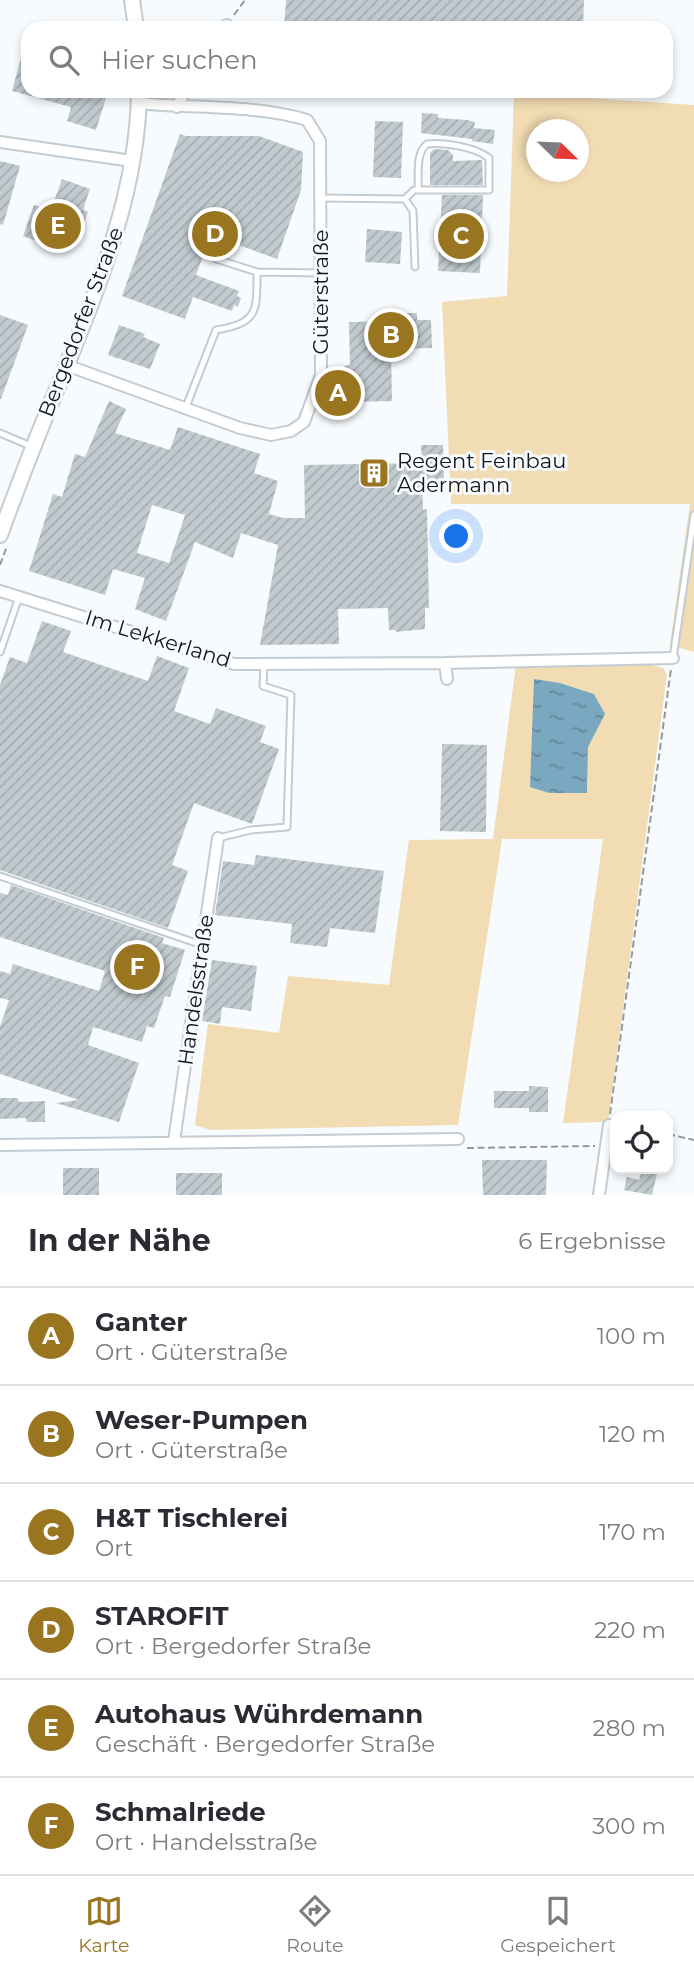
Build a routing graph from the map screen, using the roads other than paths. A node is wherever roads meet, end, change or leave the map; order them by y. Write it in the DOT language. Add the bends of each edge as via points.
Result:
graph roads {
  1 [pos="132,0"];
  2 [pos="135,21"];
  3 [pos="139,98"];
  4 [pos="143,98"];
  5 [pos="181,98"];
  6 [pos="177,107"];
  7 [pos="0,142"];
  8 [pos="132,162"];
  9 [pos="418,190"];
  10 [pos="321,198"];
  11 [pos="405,199"];
  12 [pos="216,259"];
  13 [pos="415,267"];
  14 [pos="257,272"];
  15 [pos="321,274"];
  16 [pos="66,365"];
  17 [pos="186,409"];
  18 [pos="0,433"];
  19 [pos="33,447"];
  20 [pos="694,515"];
  21 [pos="0,535"];
  22 [pos="0,591"];
  23 [pos="19,597"];
  24 [pos="0,652"];
  25 [pos="673,658"];
  26 [pos="445,663"];
  27 [pos="264,664"];
  28 [pos="447,679"];
  29 [pos="218,838"];
  30 [pos="0,876"];
  31 [pos="203,945"];
  32 [pos="609,1125"];
  33 [pos="458,1139"];
  34 [pos="174,1141"];
  35 [pos="0,1145"];
  36 [pos="599,1195"];
  1 -- 2 [label="street"];
  3 -- 8 [label="street, Bergedorfer Straße"];
  4 -- 6 [label="street, Güterstraße"];
  5 -- 6 [label="street"];
  6 -- 10 [label="street, Güterstraße" via="279,112 307,120 320,141"];
  7 -- 8 [label="street"];
  8 -- 16 [label="street, Bergedorfer Straße" via="109,258"];
  9 -- 9 [label="lane" via="489,190 489,158 452,145 427,144 419,154"];
  9 -- 11 [label="lane"];
  10 -- 11 [label="lane"];
  10 -- 15 [label="street, Güterstraße"];
  11 -- 13 [label="lane" via="413,211"];
  12 -- 14 [label="lane"];
  14 -- 15 [label="lane"];
  14 -- 17 [label="lane" via="256,307 236,327 216,330"];
  15 -- 17 [label="street, Güterstraße" via="321,375 304,422 291,431 271,435"];
  16 -- 17 [label="street, Güterstraße"];
  16 -- 19 [label="street, Bergedorfer Straße"];
  18 -- 19 [label="lane"];
  19 -- 21 [label="street, Bergedorfer Straße"];
  20 -- 25 [label="lane"];
  22 -- 23 [label="street, Im Lekkerland"];
  23 -- 24 [label="lane"];
  23 -- 27 [label="street, Im Lekkerland" via="234,664"];
  25 -- 26 [label="street, Im Lekkerland"];
  26 -- 27 [label="street, Im Lekkerland"];
  26 -- 28 [label="street"];
  27 -- 29 [label="lane" via="263,686 291,695 287,827"];
  29 -- 31 [label="street, Handelsstraße"];
  30 -- 31 [label="lane"];
  31 -- 34 [label="street, Handelsstraße"];
  32 -- 36 [label="street"];
  33 -- 34 [label="street"];
  34 -- 35 [label="street"];
}
